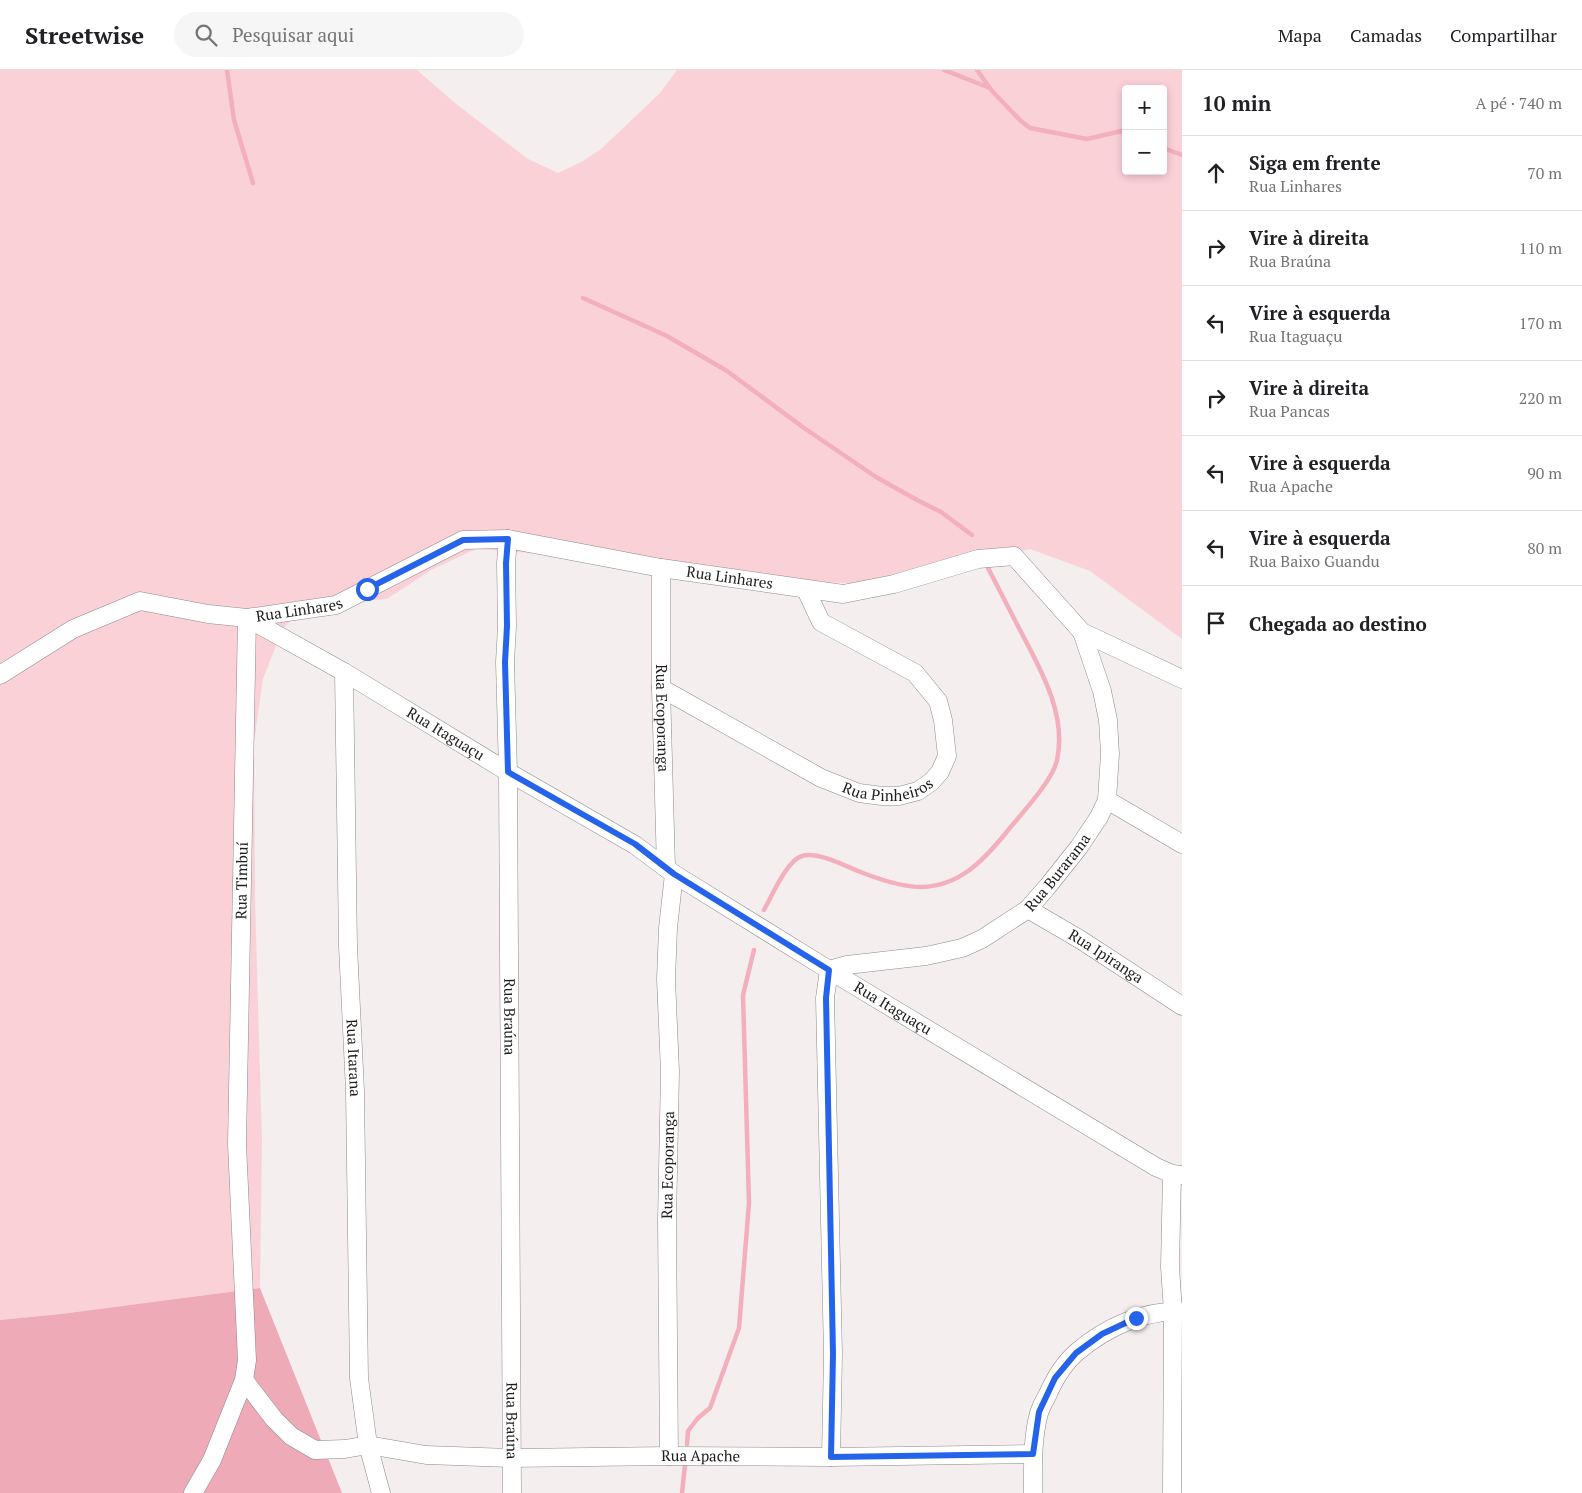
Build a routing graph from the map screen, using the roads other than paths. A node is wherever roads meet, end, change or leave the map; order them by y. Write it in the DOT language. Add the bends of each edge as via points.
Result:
graph roads {
  1 [pos="508,539"];
  2 [pos="661,568"];
  3 [pos="806,590"];
  4 [pos="247,618"];
  5 [pos="1082,632"];
  6 [pos="344,672"];
  7 [pos="0,675"];
  8 [pos="1182,679"];
  9 [pos="661,688"];
  10 [pos="508,772"];
  11 [pos="1107,800"];
  12 [pos="1182,844"];
  13 [pos="670,871"];
  14 [pos="1028,909"];
  15 [pos="829,970"];
  16 [pos="1182,1006"];
  17 [pos="1177,1175"];
  18 [pos="1177,1312"];
  19 [pos="244,1380"];
  20 [pos="368,1444"];
  21 [pos="1033,1454"];
  22 [pos="669,1456"];
  23 [pos="831,1457"];
  24 [pos="512,1458"];
  25 [pos="193,1493"];
  26 [pos="381,1493"];
  27 [pos="512,1493"];
  28 [pos="1033,1493"];
  29 [pos="1172,1493"];
  1 -- 2 [label="street, Rua Linhares"];
  1 -- 4 [label="street, Rua Linhares" via="463,540 336,605"];
  1 -- 10 [label="street, Rua Braúna" via="505,662"];
  2 -- 3 [label="street, Rua Linhares"];
  2 -- 9 [label="street, Rua Ecoporanga"];
  3 -- 5 [label="street, Rua Linhares" via="843,594 894,584 978,559 1014,556"];
  3 -- 9 [label="street, Rua Pinheiros" via="821,622 915,673 938,701 947,756 940,772 918,791 899,796 859,793 821,778"];
  4 -- 6 [label="street, Rua Itaguaçu"];
  4 -- 7 [label="street" via="140,601 73,629"];
  4 -- 19 [label="street, Rua Timbuí" via="237,1144 247,1360"];
  5 -- 8 [label="street, Rua Linhares"];
  5 -- 11 [label="street, Rua Burarama" via="1108,720"];
  6 -- 10 [label="street, Rua Itaguaçu"];
  6 -- 20 [label="street, Rua Itarana" via="359,1378"];
  9 -- 13 [label="street, Rua Ecoporanga"];
  10 -- 13 [label="street, Rua Itaguaçu" via="635,844"];
  10 -- 24 [label="street, Rua Braúna"];
  11 -- 12 [label="street"];
  11 -- 14 [label="street, Rua Burarama" via="1080,847"];
  13 -- 15 [label="street, Rua Itaguaçu"];
  13 -- 22 [label="street, Rua Ecoporanga" via="666,979 670,1072 667,1220"];
  14 -- 15 [label="street, Rua Burarama" via="962,948"];
  14 -- 16 [label="street, Rua Ipiranga"];
  15 -- 17 [label="street, Rua Itaguaçu" via="1156,1167"];
  15 -- 23 [label="street" via="826,998 833,1354"];
  17 -- 18 [label="street" via="1170,1267"];
  18 -- 21 [label="street" via="1136,1318 1102,1334 1076,1353 1055,1378 1039,1412"];
  18 -- 29 [label="street"];
  19 -- 20 [label="street" via="291,1436 315,1450"];
  19 -- 25 [label="street, Rua Timbuí" via="212,1460"];
  20 -- 24 [label="street, Rua Apache" via="426,1455"];
  20 -- 26 [label="street, Rua Itarana"];
  21 -- 23 [label="street, Rua Apache"];
  21 -- 28 [label="street"];
  22 -- 23 [label="street, Rua Apache"];
  22 -- 24 [label="street, Rua Apache"];
  24 -- 27 [label="street, Rua Braúna"];
}
